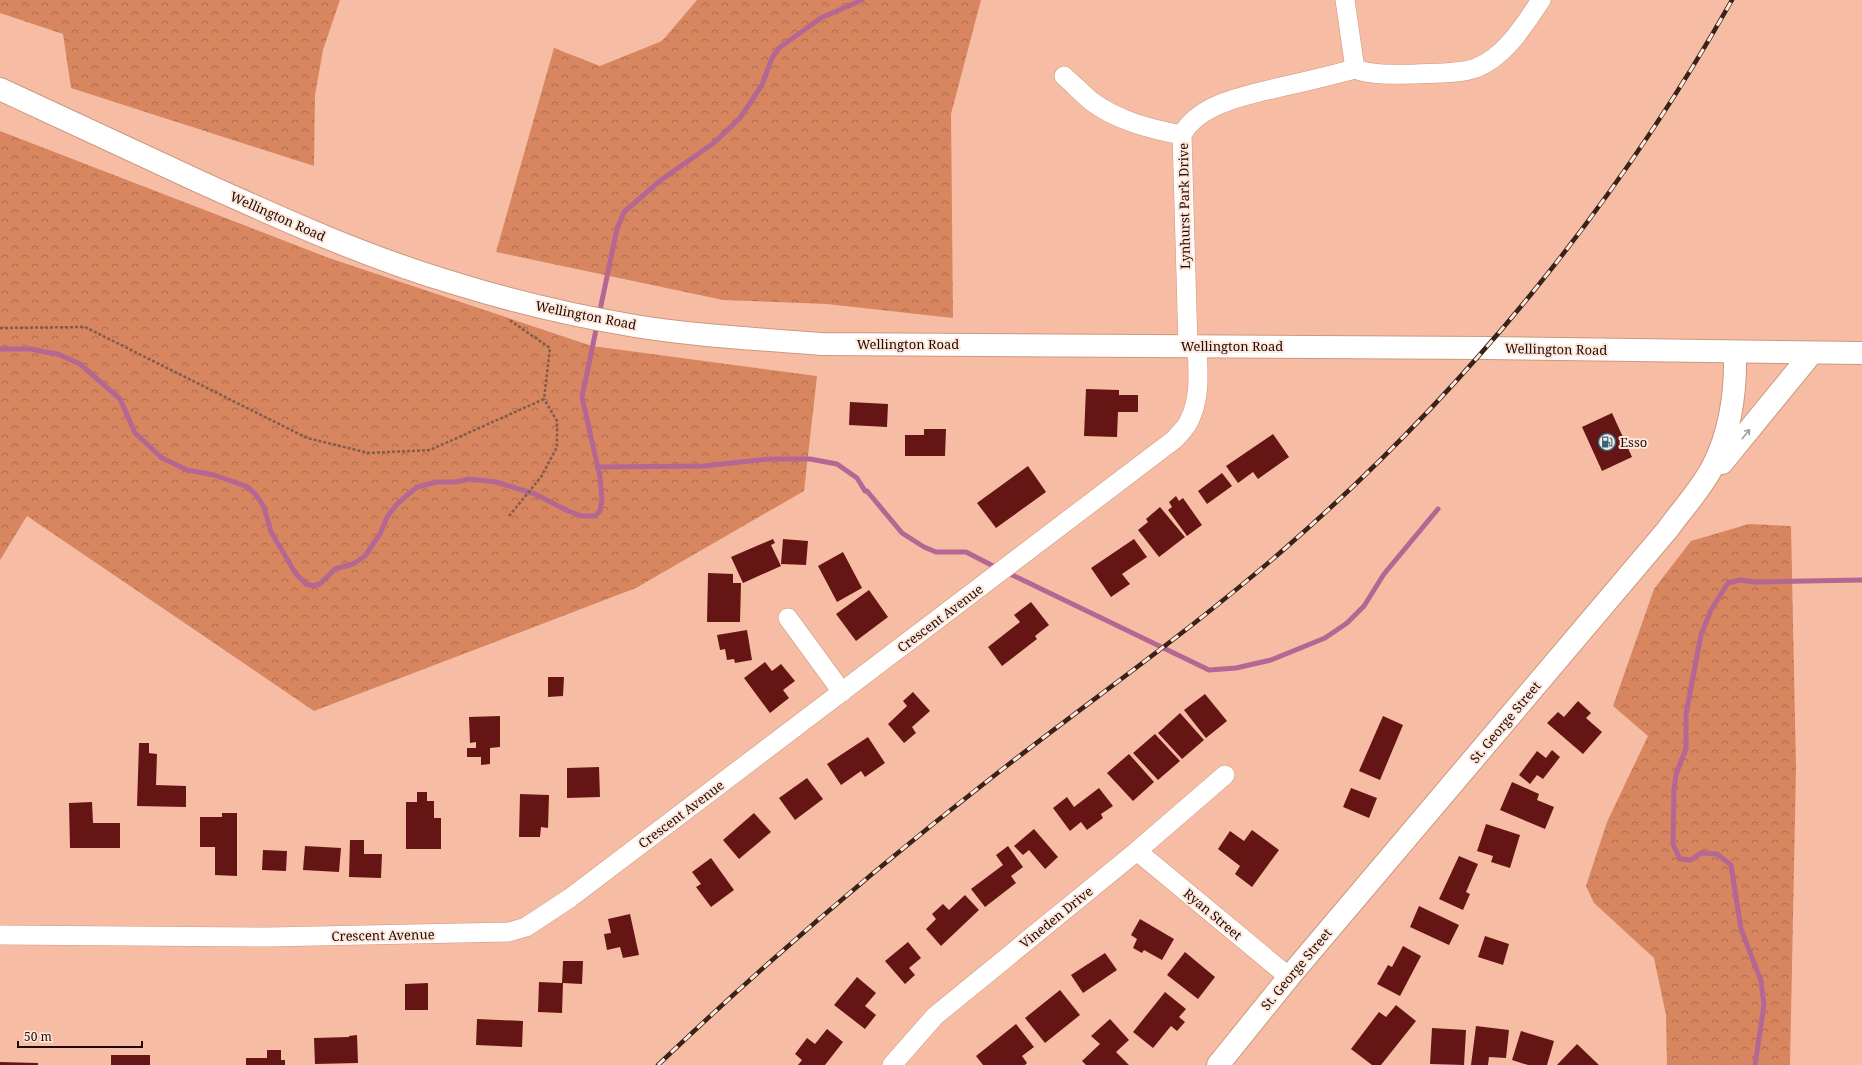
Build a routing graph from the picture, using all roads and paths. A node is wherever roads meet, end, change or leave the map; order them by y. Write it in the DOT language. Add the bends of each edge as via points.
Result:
graph roads {
  1 [pos="1345,0"];
  2 [pos="1541,0"];
  3 [pos="1355,69"];
  4 [pos="1064,76"];
  5 [pos="0,89"];
  6 [pos="1182,135"];
  7 [pos="501,317"];
  8 [pos="0,328"];
  9 [pos="1192,346"];
  10 [pos="1735,352"];
  11 [pos="1862,353"];
  12 [pos="1811,354"];
  13 [pos="544,399"];
  14 [pos="509,516"];
  15 [pos="1668,529"];
  16 [pos="788,618"];
  17 [pos="842,692"];
  18 [pos="1225,775"];
  19 [pos="1137,852"];
  20 [pos="0,935"];
  21 [pos="1289,977"];
  22 [pos="892,1065"];
  23 [pos="1218,1065"];
  1 -- 3 [label="street"];
  2 -- 3 [label="street, Lynhurst Park Drive" via="1510,43 1476,68 1378,75"];
  3 -- 6 [label="street, Lynhurst Park Drive" via="1229,101 1202,114"];
  4 -- 6 [label="street" via="1092,101 1113,114 1146,128"];
  5 -- 9 [label="main road, Wellington Road" via="240,200 347,246 454,284 563,312 682,332 821,344"];
  6 -- 9 [label="street, Lynhurst Park Drive"];
  7 -- 13 [label="path" via="550,348"];
  8 -- 13 [label="path" via="85,327 307,438 369,453 430,450"];
  9 -- 10 [label="main road, Wellington Road"];
  9 -- 17 [label="street, Crescent Avenue" via="1198,383 1196,405 1189,422 1176,439"];
  10 -- 12 [label="main road, Wellington Road"];
  10 -- 15 [label="main road, St. George Street" via="1736,376 1725,439 1714,464"];
  11 -- 12 [label="main road, Wellington Road"];
  15 -- 12 [label="main road, one-way"];
  13 -- 14 [label="path" via="557,421 557,447 541,477"];
  15 -- 21 [label="main road, St. George Street"];
  16 -- 17 [label="street"];
  17 -- 20 [label="street, Crescent Avenue" via="559,906 526,927 509,932 269,937"];
  18 -- 19 [label="street, Vineden Drive"];
  19 -- 21 [label="street, Ryan Street"];
  19 -- 22 [label="street, Vineden Drive" via="935,1016"];
  21 -- 23 [label="main road, St. George Street"];
}
